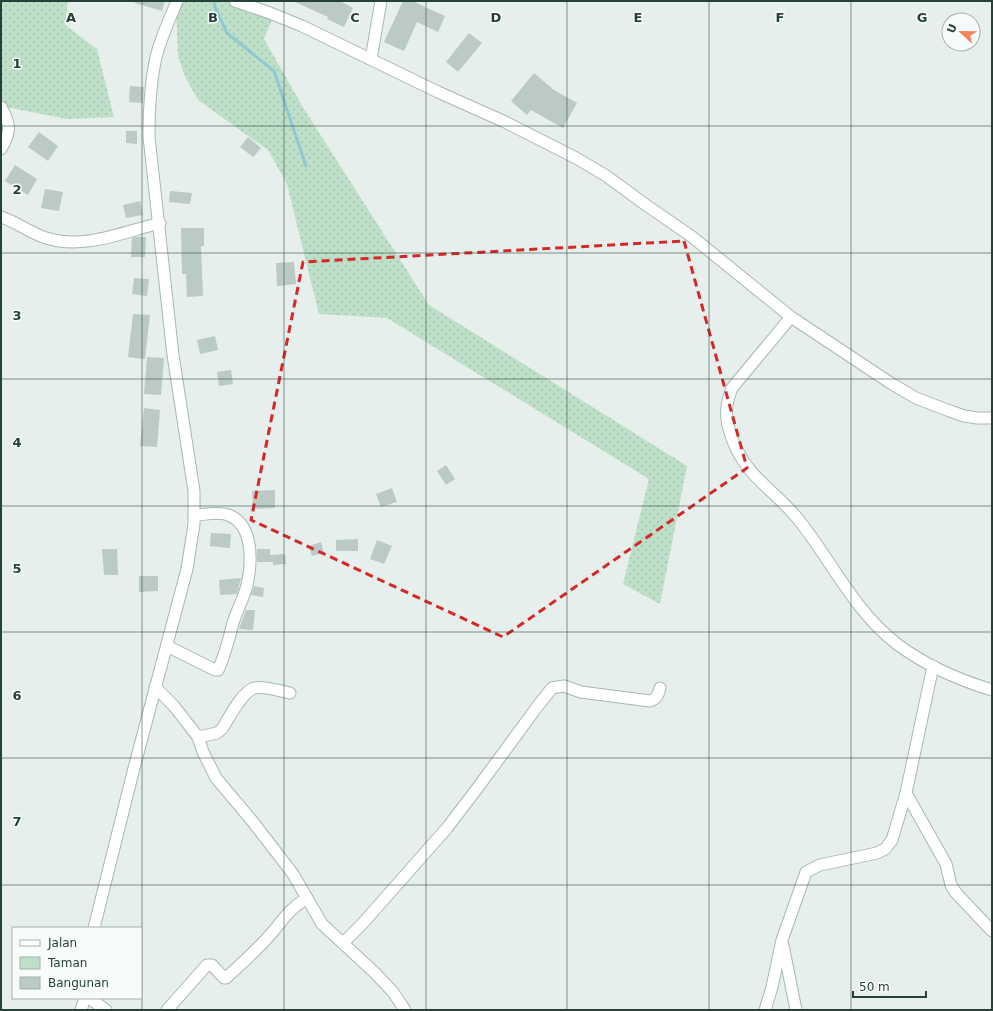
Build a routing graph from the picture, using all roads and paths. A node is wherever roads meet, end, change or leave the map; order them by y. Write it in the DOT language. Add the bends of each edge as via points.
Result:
graph roads {
  1 [pos="176,1"];
  2 [pos="235,1"];
  3 [pos="381,1"];
  4 [pos="371,59"];
  5 [pos="1,107"];
  6 [pos="1,149"];
  7 [pos="1,217"];
  8 [pos="160,222"];
  9 [pos="791,317"];
  10 [pos="992,418"];
  11 [pos="194,515"];
  12 [pos="167,646"];
  13 [pos="933,666"];
  14 [pos="155,687"];
  15 [pos="660,688"];
  16 [pos="992,690"];
  17 [pos="290,693"];
  18 [pos="198,737"];
  19 [pos="906,793"];
  20 [pos="307,898"];
  21 [pos="94,927"];
  22 [pos="992,931"];
  23 [pos="782,940"];
  24 [pos="343,943"];
  25 [pos="85,999"];
  26 [pos="90,999"];
  27 [pos="81,1010"];
  28 [pos="106,1010"];
  29 [pos="167,1010"];
  30 [pos="406,1010"];
  31 [pos="765,1010"];
  32 [pos="796,1010"];
  1 -- 8 [label="street" via="161,39 150,96 150,143"];
  2 -- 4 [label="street" via="270,13"];
  3 -- 4 [label="street"];
  4 -- 9 [label="street" via="503,121 605,175 691,236"];
  5 -- 6 [label="street" via="9,128"];
  7 -- 8 [label="street" via="47,238 87,242"];
  8 -- 11 [label="street" via="163,275 194,491"];
  9 -- 10 [label="street" via="916,398 964,416"];
  9 -- 13 [label="street" via="732,388 726,413 730,433 745,463 808,531 871,620 897,644"];
  11 -- 12 [label="street" via="187,569"];
  11 -- 12 [label="street" via="221,513 244,527 250,561 247,585 218,670"];
  12 -- 14 [label="street"];
  13 -- 16 [label="street"];
  13 -- 19 [label="street"];
  14 -- 18 [label="street" via="174,706"];
  14 -- 21 [label="street"];
  15 -- 24 [label="street" via="658,696 650,701 581,692 564,686 552,688 447,828"];
  17 -- 18 [label="street" via="254,688 243,696 222,730"];
  18 -- 20 [label="street" via="216,778 293,874"];
  19 -- 22 [label="street" via="946,864 951,885"];
  19 -- 23 [label="street" via="892,840 885,849 865,856 820,865 806,872"];
  20 -- 24 [label="street" via="322,924"];
  20 -- 29 [label="street" via="295,906 271,935 226,978 212,965 207,965"];
  23 -- 31 [label="street"];
  23 -- 32 [label="street"];
  24 -- 30 [label="street" via="393,992"];
  25 -- 27 [label="street"];
  26 -- 28 [label="street"];
}
